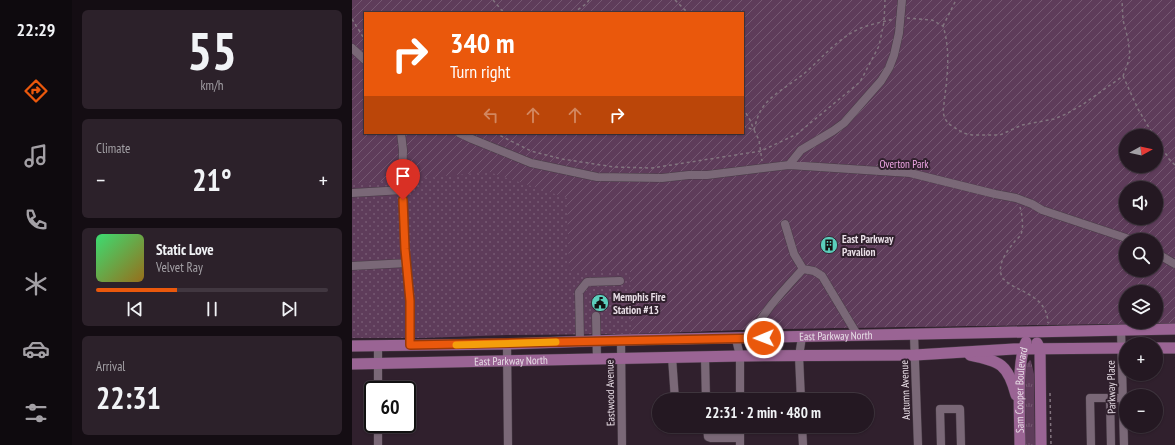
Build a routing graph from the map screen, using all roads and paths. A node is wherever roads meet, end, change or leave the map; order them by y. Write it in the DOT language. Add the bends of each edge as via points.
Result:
graph roads {
  1 [pos="494,0"];
  2 [pos="589,0"];
  3 [pos="675,0"];
  4 [pos="885,0"];
  5 [pos="902,0"];
  6 [pos="956,0"];
  7 [pos="1122,0"];
  8 [pos="503,12"];
  9 [pos="578,12"];
  10 [pos="687,12"];
  11 [pos="901,18"];
  12 [pos="352,19"];
  13 [pos="884,22"];
  14 [pos="943,26"];
  15 [pos="364,38"];
  16 [pos="352,49"];
  17 [pos="364,59"];
  18 [pos="1123,76"];
  19 [pos="744,110"];
  20 [pos="744,126"];
  21 [pos="1150,129"];
  22 [pos="754,130"];
  23 [pos="401,134"];
  24 [pos="461,134"];
  25 [pos="497,134"];
  26 [pos="1163,149"];
  27 [pos="760,151"];
  28 [pos="762,162"];
  29 [pos="789,165"];
  30 [pos="1175,165"];
  31 [pos="403,190"];
  32 [pos="352,193"];
  33 [pos="1022,214"];
  34 [pos="785,224"];
  35 [pos="1119,236"];
  36 [pos="1163,257"];
  37 [pos="407,263"];
  38 [pos="1175,264"];
  39 [pos="352,266"];
  40 [pos="803,269"];
  41 [pos="620,281"];
  42 [pos="596,316"];
  43 [pos="1048,325"];
  44 [pos="1121,329"];
  45 [pos="1163,329"];
  46 [pos="1175,329"];
  47 [pos="1031,332"];
  48 [pos="914,335"];
  49 [pos="858,336"];
  50 [pos="802,337"];
  51 [pos="1122,337"];
  52 [pos="751,338"];
  53 [pos="736,339"];
  54 [pos="621,340"];
  55 [pos="597,341"];
  56 [pos="580,342"];
  57 [pos="507,344"];
  58 [pos="410,345"];
  59 [pos="352,346"];
  60 [pos="378,346"];
  61 [pos="1119,348"];
  62 [pos="1163,348"];
  63 [pos="1175,348"];
  64 [pos="1023,349"];
  65 [pos="1040,349"];
  66 [pos="956,352"];
  67 [pos="915,355"];
  68 [pos="740,356"];
  69 [pos="799,356"];
  70 [pos="672,357"];
  71 [pos="705,357"];
  72 [pos="597,359"];
  73 [pos="621,359"];
  74 [pos="506,362"];
  75 [pos="378,363"];
  76 [pos="352,364"];
  77 [pos="378,381"];
  78 [pos="675,393"];
  79 [pos="706,393"];
  80 [pos="740,393"];
  81 [pos="801,393"];
  82 [pos="1110,398"];
  83 [pos="1119,398"];
  84 [pos="1020,410"];
  85 [pos="378,433"];
  86 [pos="708,433"];
  87 [pos="802,433"];
  88 [pos="1124,433"];
  89 [pos="740,442"];
  90 [pos="378,445"];
  91 [pos="508,445"];
  92 [pos="622,445"];
  93 [pos="803,445"];
  94 [pos="918,445"];
  95 [pos="941,445"];
  96 [pos="961,445"];
  97 [pos="1020,445"];
  98 [pos="1041,445"];
  99 [pos="1091,445"];
  100 [pos="1111,445"];
  101 [pos="1124,445"];
  1 -- 8 [label="path"];
  2 -- 9 [label="path"];
  3 -- 10 [label="path"];
  4 -- 13 [label="path"];
  5 -- 11 [label="street"];
  6 -- 14 [label="path"];
  7 -- 18 [label="path" via="1130,55"];
  11 -- 13 [label="path"];
  11 -- 14 [label="path" via="932,20"];
  11 -- 29 [label="street" via="894,55 881,81 844,123 801,150"];
  12 -- 15 [label="path"];
  13 -- 22 [label="path" via="861,28 838,41 805,73 771,99 763,108"];
  13 -- 27 [label="path" via="879,46 860,82 797,134"];
  14 -- 18 [label="path" via="947,38 948,69 943,112 949,124 963,133 1000,134 1022,125 1054,119 1082,105"];
  16 -- 17 [label="street"];
  18 -- 21 [label="path"];
  19 -- 22 [label="path"];
  20 -- 22 [label="path"];
  22 -- 27 [label="path" via="759,140"];
  23 -- 31 [label="street" via="404,150"];
  24 -- 29 [label="street" via="532,164 597,177 662,178"];
  25 -- 27 [label="path" via="531,151 614,167 652,168"];
  26 -- 30 [label="path"];
  27 -- 28 [label="path"];
  29 -- 35 [label="street" via="910,173 1016,198 1042,210"];
  31 -- 32 [label="street"];
  31 -- 37 [label="street"];
  33 -- 43 [label="path" via="1022,234 1002,260 1001,274 1004,281 1034,296 1044,308"];
  34 -- 40 [label="street" via="794,254"];
  36 -- 38 [label="street"];
  37 -- 39 [label="street"];
  37 -- 58 [label="street"];
  40 -- 49 [label="street" via="822,276"];
  40 -- 52 [label="street" via="769,308"];
  41 -- 56 [label="street" via="587,282 579,292"];
  42 -- 55 [label="street"];
  44 -- 47 [label="main road, East Parkway North"];
  44 -- 51 [label="street, Parkway Place"];
  45 -- 46 [label="main road, East Parkway North"];
  47 -- 48 [label="main road, East Parkway North"];
  47 -- 64 [label="main road, Sam Cooper Boulevard"];
  47 -- 65 [label="main road, Sam Cooper Boulevard"];
  48 -- 49 [label="main road, East Parkway North"];
  48 -- 67 [label="street, Autumn Avenue"];
  49 -- 50 [label="main road, East Parkway North"];
  50 -- 52 [label="main road, East Parkway North"];
  50 -- 69 [label="street"];
  52 -- 53 [label="main road, East Parkway North"];
  53 -- 54 [label="main road, East Parkway North"];
  53 -- 68 [label="street"];
  54 -- 55 [label="main road, East Parkway North"];
  54 -- 73 [label="street, Eastwood Avenue"];
  55 -- 56 [label="main road, East Parkway North"];
  55 -- 72 [label="street"];
  56 -- 57 [label="main road, East Parkway North"];
  57 -- 58 [label="main road, East Parkway North"];
  57 -- 74 [label="street"];
  58 -- 60 [label="main road, East Parkway North"];
  59 -- 60 [label="main road, East Parkway North"];
  60 -- 75 [label="street"];
  61 -- 65 [label="main road, East Parkway North"];
  62 -- 63 [label="main road"];
  64 -- 65 [label="main road, East Parkway North"];
  64 -- 66 [label="main road, East Parkway North"];
  64 -- 84 [label="main road, Sam Cooper Boulevard"];
  65 -- 98 [label="main road, Sam Cooper Boulevard"];
  66 -- 67 [label="main road, East Parkway North"];
  66 -- 84 [label="main road" via="986,358 1006,369 1012,380"];
  67 -- 69 [label="main road, East Parkway North"];
  67 -- 94 [label="street, Autumn Avenue"];
  68 -- 69 [label="main road, East Parkway North"];
  68 -- 71 [label="main road, East Parkway North"];
  68 -- 80 [label="street"];
  69 -- 81 [label="street"];
  70 -- 71 [label="main road, East Parkway North"];
  70 -- 73 [label="main road, East Parkway North"];
  70 -- 78 [label="street"];
  71 -- 79 [label="street"];
  72 -- 73 [label="main road, East Parkway North"];
  72 -- 74 [label="main road, East Parkway North"];
  73 -- 92 [label="street, Eastwood Avenue"];
  74 -- 75 [label="main road, East Parkway North"];
  74 -- 91 [label="street"];
  75 -- 76 [label="main road, East Parkway North"];
  75 -- 77 [label="street"];
  82 -- 83 [label="street"];
  82 -- 99 [label="street" via="1090,398"];
  82 -- 100 [label="street"];
  84 -- 97 [label="main road, Sam Cooper Boulevard"];
  85 -- 90 [label="street"];
  86 -- 89 [label="street" via="708,437"];
  87 -- 93 [label="street"];
  88 -- 101 [label="street, Parkway Place"];
  95 -- 96 [label="street" via="940,409 960,408"];
}
